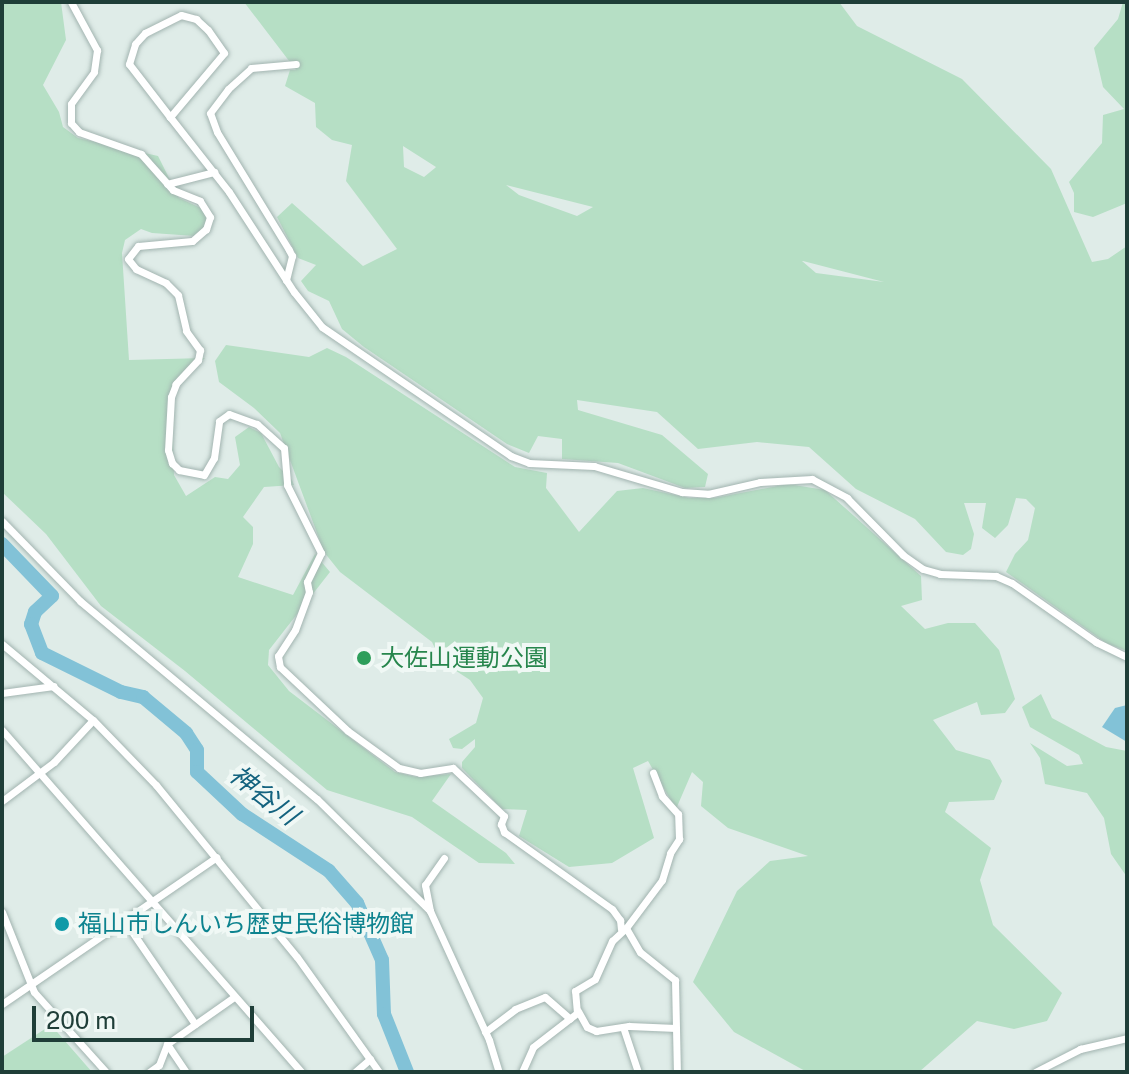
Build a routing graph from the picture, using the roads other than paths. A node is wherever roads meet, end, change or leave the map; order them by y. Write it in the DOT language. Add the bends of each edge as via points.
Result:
graph roads {
  1 [pos="71,2"];
  2 [pos="296,64"];
  3 [pos="170,117"];
  4 [pos="214,172"];
  5 [pos="167,184"];
  6 [pos="286,280"];
  7 [pos="2,521"];
  8 [pos="2,644"];
  9 [pos="1127,657"];
  10 [pos="54,686"];
  11 [pos="2,693"];
  12 [pos="93,720"];
  13 [pos="2,730"];
  14 [pos="41,772"];
  15 [pos="653,773"];
  16 [pos="2,801"];
  17 [pos="217,857"];
  18 [pos="444,858"];
  19 [pos="153,901"];
  20 [pos="430,911"];
  21 [pos="2,912"];
  22 [pos="124,920"];
  23 [pos="623,928"];
  24 [pos="30,985"];
  25 [pos="234,997"];
  26 [pos="2,1004"];
  27 [pos="578,1011"];
  28 [pos="570,1019"];
  29 [pos="195,1024"];
  30 [pos="623,1027"];
  31 [pos="676,1028"];
  32 [pos="485,1032"];
  33 [pos="1127,1038"];
  34 [pos="167,1044"];
  35 [pos="370,1059"];
  36 [pos="106,1072"];
  37 [pos="149,1072"];
  38 [pos="186,1072"];
  39 [pos="301,1072"];
  40 [pos="355,1072"];
  41 [pos="379,1072"];
  42 [pos="499,1072"];
  43 [pos="522,1072"];
  44 [pos="638,1072"];
  45 [pos="677,1072"];
  46 [pos="1035,1072"];
  1 -- 5 [label="street" via="97,50 94,72 71,104 71,123 79,132 141,154"];
  2 -- 6 [label="street" via="251,68 210,113 292,256"];
  3 -- 3 [label="street" via="224,53 196,19 181,15 145,33 129,64"];
  3 -- 4 [label="street"];
  4 -- 5 [label="street"];
  4 -- 6 [label="street"];
  5 -- 23 [label="street" via="200,201 210,217 192,241 138,246 128,259 178,295 186,331 200,350 171,397 167,425 172,463 179,470 204,475 214,458 219,421 229,414 257,424 284,448 287,485 321,553 295,630 278,656 280,667 348,731 399,768 420,773 453,768 504,816 504,832 612,909"];
  6 -- 9 [label="street" via="340,342 511,456 529,463 594,466 682,492 708,494 760,482 812,479 847,498 923,569 996,576"];
  7 -- 20 [label="street" via="80,601 317,799"];
  8 -- 10 [label="street"];
  10 -- 11 [label="street"];
  10 -- 12 [label="street"];
  12 -- 14 [label="street"];
  12 -- 17 [label="street"];
  13 -- 14 [label="street"];
  14 -- 16 [label="street"];
  14 -- 19 [label="street"];
  15 -- 23 [label="street" via="662,796 678,814 679,839 662,880"];
  17 -- 19 [label="street"];
  17 -- 35 [label="street"];
  18 -- 20 [label="street" via="425,885"];
  19 -- 22 [label="street"];
  19 -- 25 [label="street"];
  20 -- 32 [label="street"];
  21 -- 24 [label="street"];
  22 -- 24 [label="street"];
  22 -- 29 [label="street"];
  23 -- 27 [label="street" via="595,979 575,991"];
  23 -- 31 [label="street" via="640,952 675,980"];
  24 -- 26 [label="street"];
  24 -- 36 [label="street"];
  25 -- 29 [label="street"];
  25 -- 39 [label="street"];
  27 -- 28 [label="street"];
  27 -- 30 [label="street" via="587,1027 596,1031"];
  28 -- 32 [label="street" via="545,997 515,1009"];
  28 -- 43 [label="street" via="533,1047"];
  29 -- 34 [label="street"];
  30 -- 31 [label="street"];
  30 -- 44 [label="street"];
  31 -- 45 [label="street"];
  32 -- 42 [label="street"];
  33 -- 46 [label="street" via="1080,1049"];
  34 -- 37 [label="street" via="159,1065"];
  34 -- 38 [label="street"];
  35 -- 40 [label="street"];
  35 -- 41 [label="street"];
}
